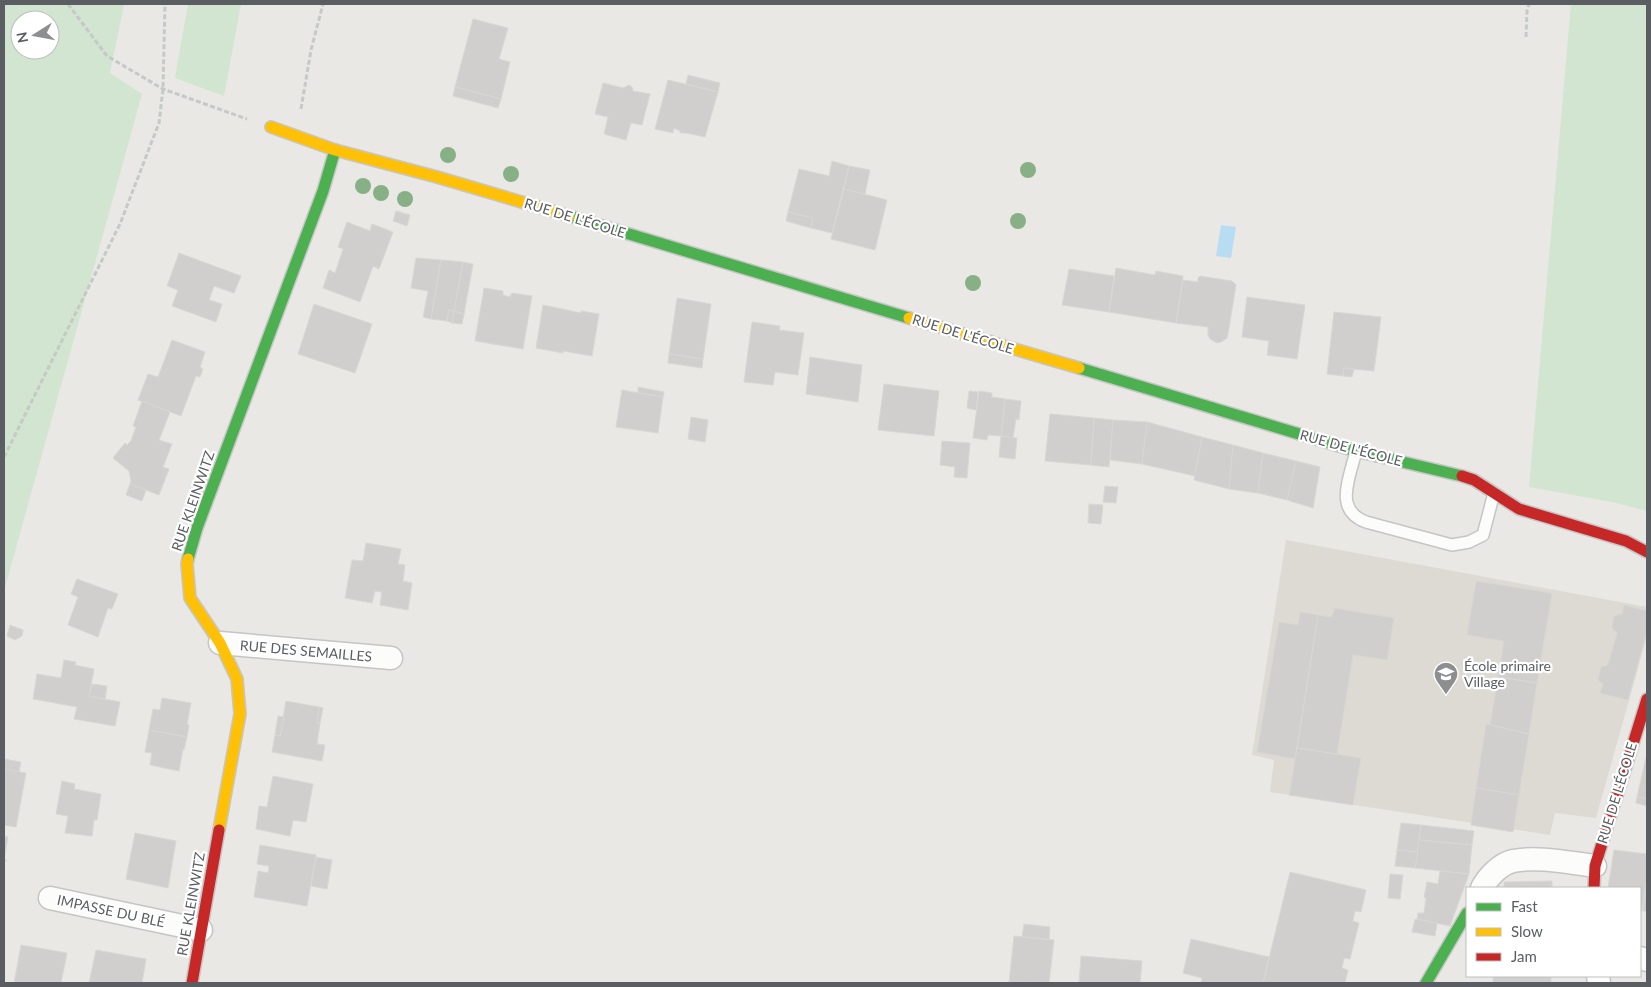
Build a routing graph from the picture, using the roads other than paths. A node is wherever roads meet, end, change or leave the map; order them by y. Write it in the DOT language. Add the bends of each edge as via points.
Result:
graph roads {
  1 [pos="271,128"];
  2 [pos="335,150"];
  3 [pos="1356,451"];
  4 [pos="1494,492"];
  5 [pos="1647,552"];
  6 [pos="220,643"];
  7 [pos="391,658"];
  8 [pos="1647,699"];
  9 [pos="1595,866"];
  10 [pos="1483,887"];
  11 [pos="1594,887"];
  12 [pos="50,898"];
  13 [pos="1466,915"];
  14 [pos="201,930"];
  15 [pos="192,983"];
  16 [pos="1426,983"];
  1 -- 2 [label="street, RUE DE L'ÉCOLE"];
  2 -- 3 [label="street, RUE DE L'ÉCOLE" via="437,177"];
  2 -- 6 [label="street, RUE KLEINWITZ" via="323,191 196,528 187,564 190,598"];
  3 -- 4 [label="street, RUE DE L'ÉCOLE" via="1466,477"];
  3 -- 4 [label="lane" via="1345,496 1348,509 1366,522 1452,545 1469,542 1483,535"];
  4 -- 5 [label="street, RUE DE L'ÉCOLE" via="1519,509 1626,541"];
  6 -- 7 [label="street, RUE DES SEMAILLES"];
  6 -- 14 [label="street, RUE KLEINWITZ" via="238,679 240,714"];
  8 -- 9 [label="street, RUE DE L'ÉCOLE"];
  9 -- 10 [label="street" via="1512,861 1489,876"];
  9 -- 11 [label="street, RUE DE L'ÉCOLE"];
  12 -- 14 [label="street, IMPASSE DU BLÉ"];
  13 -- 16 [label="street"];
  14 -- 15 [label="street, RUE KLEINWITZ"];
}
